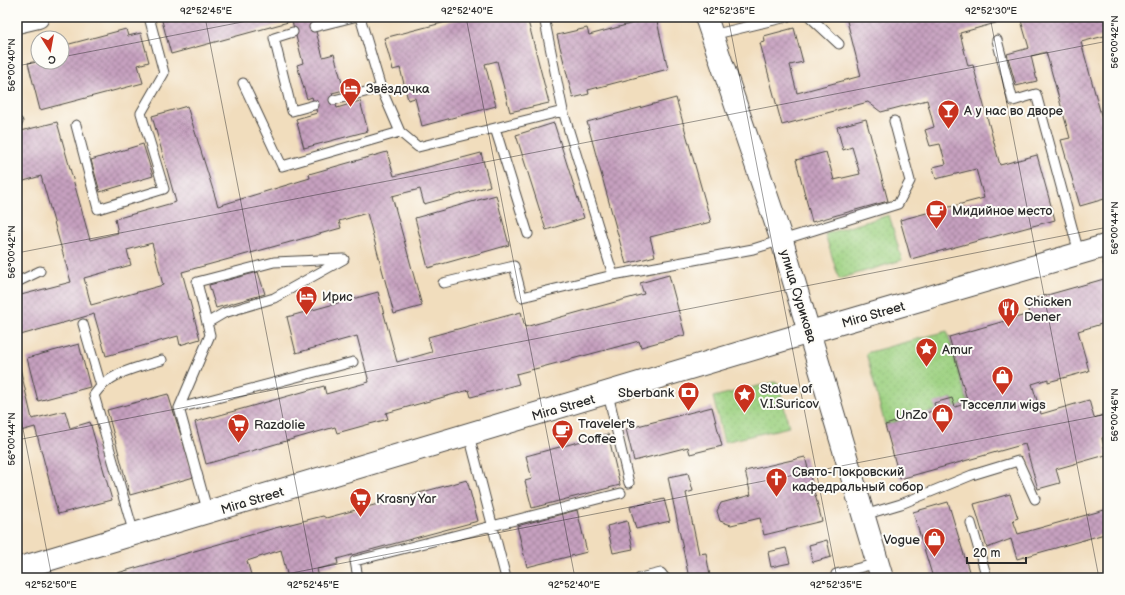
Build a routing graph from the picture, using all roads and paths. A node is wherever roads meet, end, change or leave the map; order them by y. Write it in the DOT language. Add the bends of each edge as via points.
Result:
graph roads {
  1 [pos="38,17"];
  2 [pos="149,17"];
  3 [pos="354,17"];
  4 [pos="360,17"];
  5 [pos="544,17"];
  6 [pos="787,17"];
  7 [pos="810,17"];
  8 [pos="17,22"];
  9 [pos="709,26"];
  10 [pos="314,27"];
  11 [pos="294,32"];
  12 [pos="997,40"];
  13 [pos="839,44"];
  14 [pos="243,83"];
  15 [pos="381,88"];
  16 [pos="334,100"];
  17 [pos="314,106"];
  18 [pos="563,111"];
  19 [pos="894,121"];
  20 [pos="76,125"];
  21 [pos="495,128"];
  22 [pos="400,132"];
  23 [pos="528,234"];
  24 [pos="782,241"];
  25 [pos="1107,251"];
  26 [pos="1079,254"];
  27 [pos="40,271"];
  28 [pos="613,275"];
  29 [pos="17,282"];
  30 [pos="444,282"];
  31 [pos="207,323"];
  32 [pos="83,324"];
  33 [pos="810,332"];
  34 [pos="162,360"];
  35 [pos="354,362"];
  36 [pos="101,386"];
  37 [pos="608,394"];
  38 [pos="179,408"];
  39 [pos="469,435"];
  40 [pos="629,483"];
  41 [pos="621,493"];
  42 [pos="1035,499"];
  43 [pos="208,513"];
  44 [pos="864,515"];
  45 [pos="971,523"];
  46 [pos="494,527"];
  47 [pos="134,534"];
  48 [pos="17,569"];
  49 [pos="880,571"];
  50 [pos="836,574"];
  51 [pos="358,578"];
  52 [pos="506,578"];
  53 [pos="640,578"];
  54 [pos="665,578"];
  55 [pos="987,578"];
  1 -- 8 [label="main road"];
  2 -- 20 [label="lane" via="164,74 141,113 164,189 98,209"];
  3 -- 10 [label="lane"];
  4 -- 15 [label="lane"];
  5 -- 18 [label="lane"];
  6 -- 9 [label="lane"];
  7 -- 13 [label="lane"];
  9 -- 24 [label="main road, улица Сурикова"];
  11 -- 17 [label="lane" via="274,38 292,111"];
  12 -- 26 [label="lane" via="1013,101 1036,94"];
  14 -- 22 [label="lane" via="282,166"];
  15 -- 16 [label="lane"];
  15 -- 22 [label="lane"];
  18 -- 21 [label="lane"];
  18 -- 28 [label="lane"];
  19 -- 24 [label="lane" via="910,181 898,204"];
  21 -- 22 [label="lane" via="418,147"];
  21 -- 23 [label="lane"];
  24 -- 28 [label="lane" via="753,249"];
  24 -- 33 [label="main road, улица Сурикова"];
  25 -- 26 [label="main road, Mira Street"];
  26 -- 33 [label="main road, Mira Street"];
  27 -- 29 [label="lane"];
  28 -- 30 [label="lane" via="522,297 514,266"];
  31 -- 31 [label="lane" via="197,282 274,262 344,258 274,298 224,313"];
  31 -- 38 [label="lane" via="210,335"];
  32 -- 36 [label="lane"];
  33 -- 37 [label="main road, Mira Street"];
  33 -- 44 [label="main road, улица Сурикова"];
  34 -- 36 [label="lane" via="119,373"];
  35 -- 38 [label="lane"];
  36 -- 47 [label="lane" via="94,396"];
  37 -- 39 [label="main road, Mira Street"];
  37 -- 40 [label="lane"];
  38 -- 43 [label="lane"];
  39 -- 43 [label="main road, Mira Street"];
  39 -- 46 [label="lane"];
  41 -- 46 [label="lane"];
  42 -- 44 [label="lane" via="1018,461 972,475 901,504"];
  43 -- 47 [label="main road, Mira Street"];
  44 -- 49 [label="main road, улица Сурикова"];
  45 -- 55 [label="lane"];
  46 -- 51 [label="lane" via="355,561"];
  46 -- 52 [label="lane"];
  47 -- 48 [label="main road, Mira Street"];
  49 -- 50 [label="lane"];
  53 -- 54 [label="lane" via="661,573"];
}
